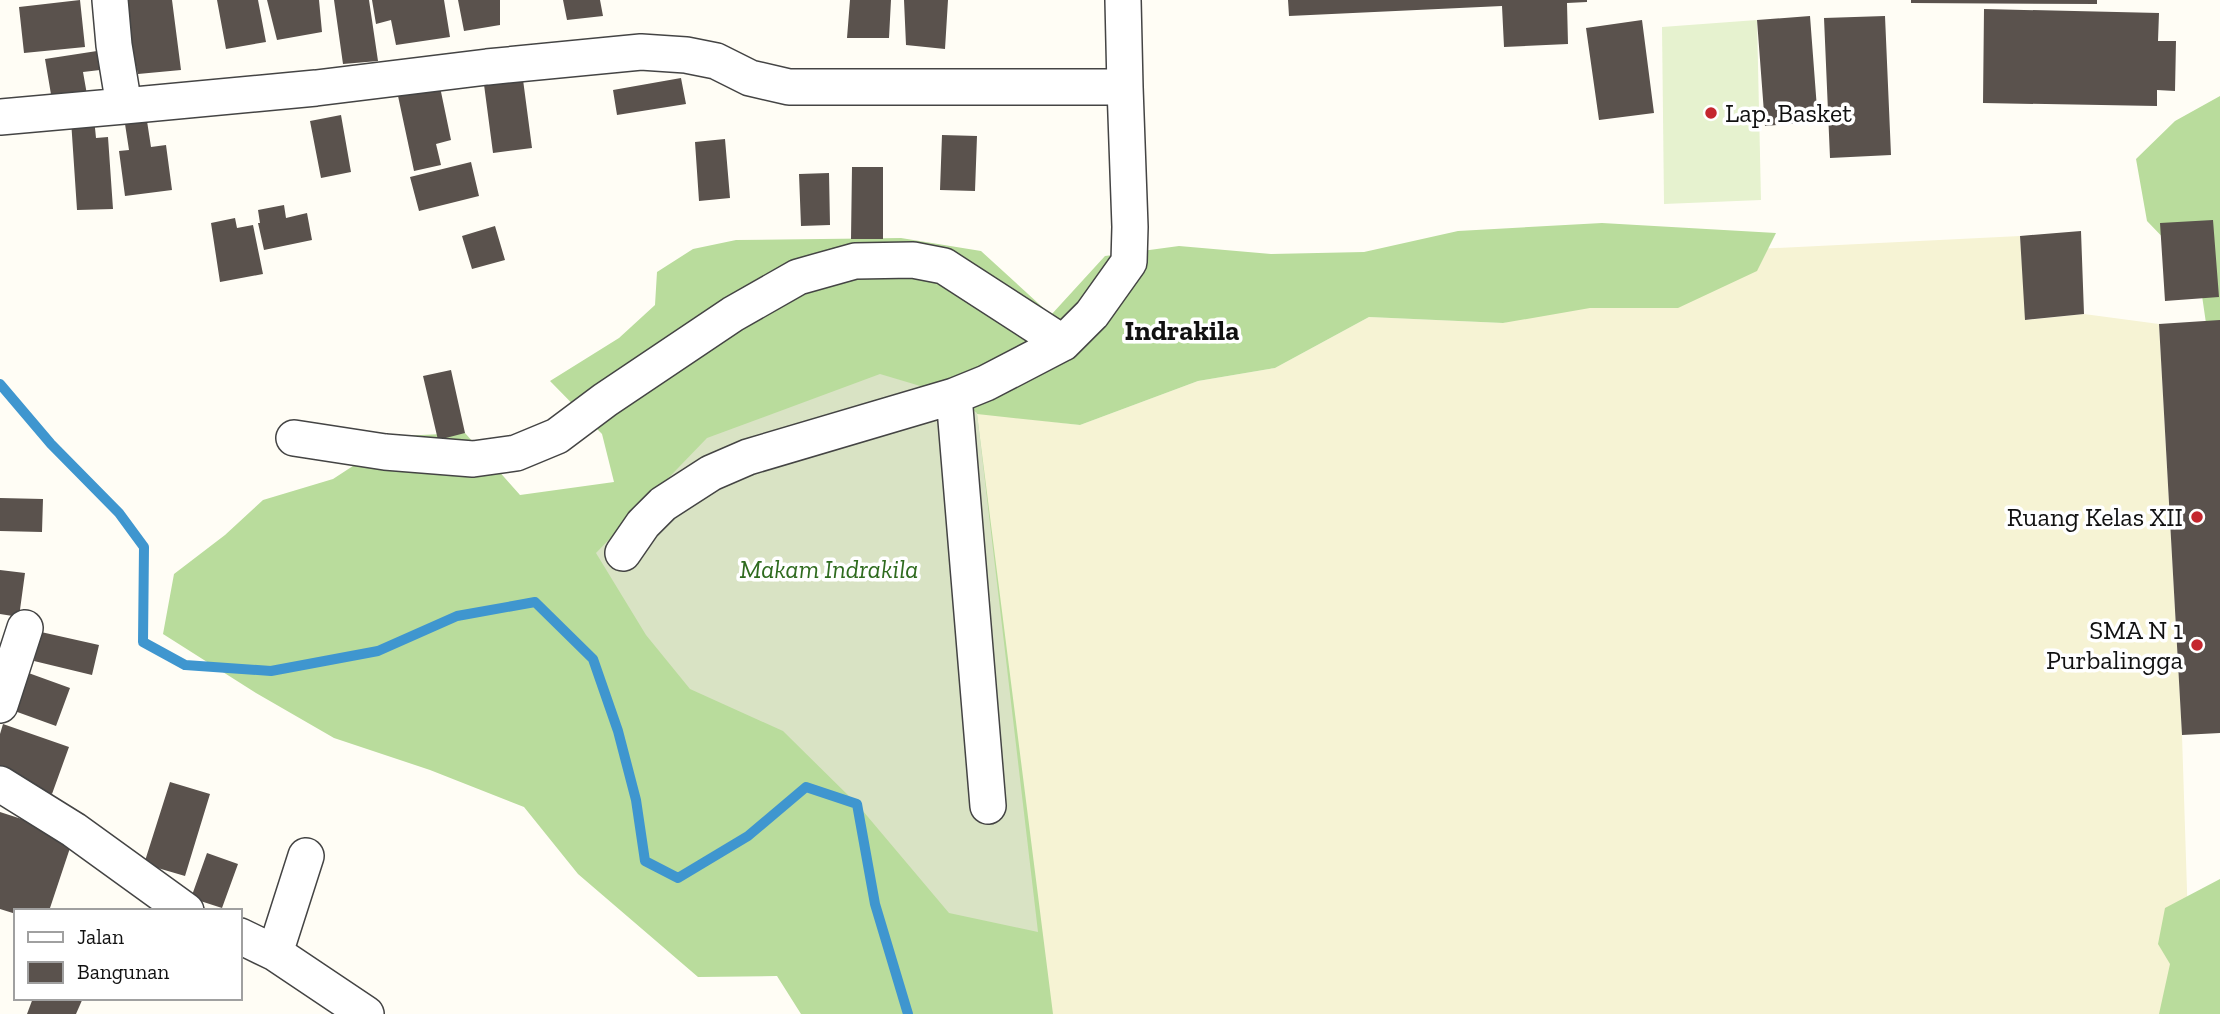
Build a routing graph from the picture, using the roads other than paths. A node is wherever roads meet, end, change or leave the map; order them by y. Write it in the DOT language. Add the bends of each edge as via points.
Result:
graph roads {
  1 [pos="110,0"];
  2 [pos="1123,0"];
  3 [pos="1125,87"];
  4 [pos="124,106"];
  5 [pos="0,117"];
  6 [pos="1063,343"];
  7 [pos="954,396"];
  8 [pos="294,438"];
  9 [pos="623,553"];
  10 [pos="25,628"];
  11 [pos="0,705"];
  12 [pos="0,784"];
  13 [pos="988,806"];
  14 [pos="306,856"];
  15 [pos="183,909"];
  16 [pos="242,937"];
  17 [pos="275,953"];
  18 [pos="323,1001"];
  19 [pos="366,1014"];
  1 -- 4 [label="street"];
  2 -- 3 [label="street"];
  3 -- 4 [label="street" via="789,87 750,78 716,61 641,52"];
  3 -- 6 [label="street" via="1129,262 1092,314"];
  4 -- 5 [label="street"];
  6 -- 7 [label="street"];
  6 -- 8 [label="street" via="944,266 913,260 855,261 798,277 733,314 557,436 516,453 473,459"];
  7 -- 9 [label="street" via="748,457 711,473 663,504"];
  7 -- 13 [label="street"];
  10 -- 11 [label="street"];
  12 -- 15 [label="street" via="74,830"];
  14 -- 17 [label="street"];
  16 -- 17 [label="street"];
  17 -- 18 [label="street"];
  18 -- 19 [label="street"];
}
